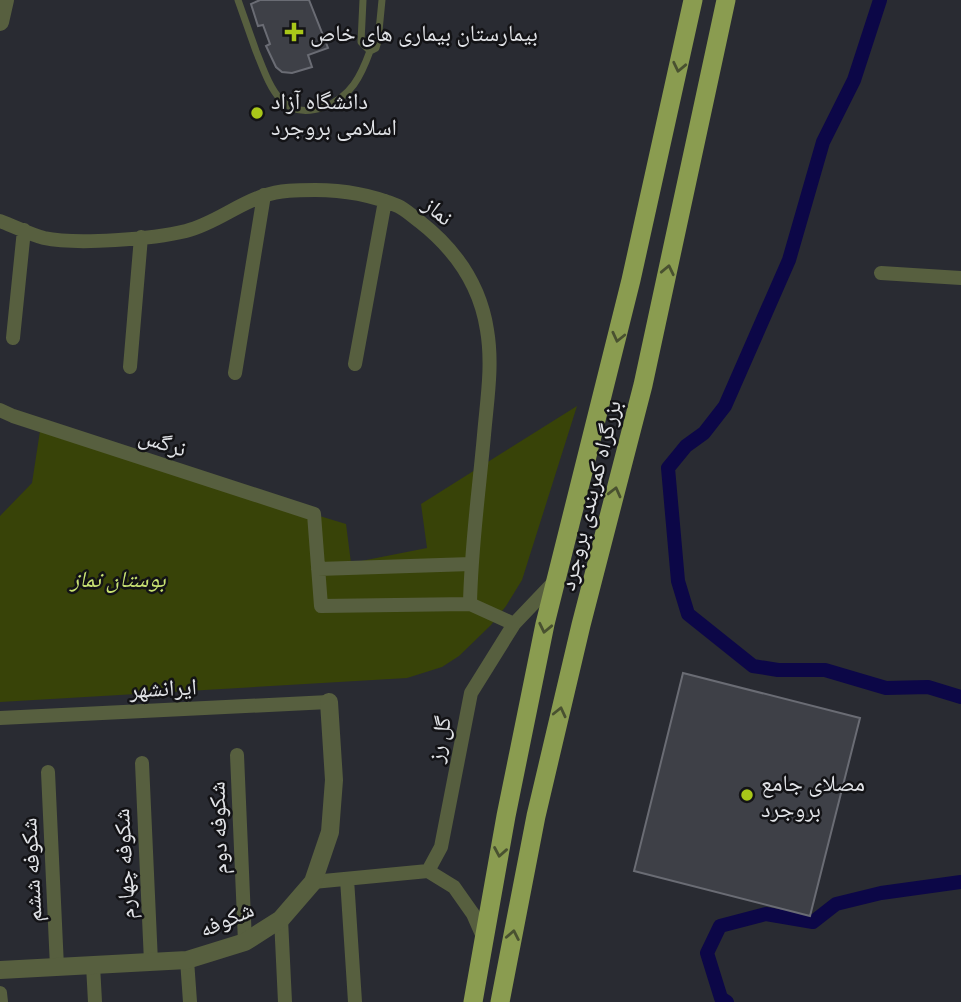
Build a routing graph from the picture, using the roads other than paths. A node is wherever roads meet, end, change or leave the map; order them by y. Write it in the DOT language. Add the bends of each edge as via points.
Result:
graph roads {
  1 [pos="5,0"];
  2 [pos="238,0"];
  3 [pos="363,0"];
  4 [pos="382,0"];
  5 [pos="693,0"];
  6 [pos="726,0"];
  7 [pos="0,22"];
  8 [pos="370,51"];
  9 [pos="264,195"];
  10 [pos="385,201"];
  11 [pos="0,221"];
  12 [pos="24,230"];
  13 [pos="141,237"];
  14 [pos="881,273"];
  15 [pos="961,278"];
  16 [pos="13,338"];
  17 [pos="355,364"];
  18 [pos="130,367"];
  19 [pos="234,373"];
  20 [pos="0,410"];
  21 [pos="471,564"];
  22 [pos="318,569"];
  23 [pos="557,579"];
  24 [pos="470,604"];
  25 [pos="514,624"];
  26 [pos="329,702"];
  27 [pos="0,718"];
  28 [pos="237,755"];
  29 [pos="142,763"];
  30 [pos="48,772"];
  31 [pos="428,871"];
  32 [pos="347,878"];
  33 [pos="313,882"];
  34 [pos="281,919"];
  35 [pos="484,939"];
  36 [pos="245,942"];
  37 [pos="187,961"];
  38 [pos="150,962"];
  39 [pos="93,965"];
  40 [pos="57,967"];
  41 [pos="0,970"];
  42 [pos="0,993"];
  43 [pos="1,1002"];
  44 [pos="95,1002"];
  45 [pos="190,1002"];
  46 [pos="285,1002"];
  47 [pos="355,1002"];
  48 [pos="473,1002"];
  49 [pos="500,1002"];
  1 -- 7 [label="street"];
  2 -- 8 [label="lane" via="270,86 293,108 313,110 342,98 356,84"];
  3 -- 8 [label="lane" via="362,42"];
  4 -- 8 [label="lane" via="379,41"];
  5 -- 23 [label="highway, بزرگراه کمربندی بروجرد, one-way" via="629,292"];
  49 -- 6 [label="highway, بزرگراه کمربندی بروجرد, one-way" via="536,816 643,384"];
  9 -- 10 [label="street, نماز" via="324,190"];
  9 -- 13 [label="street, نماز" via="188,231"];
  9 -- 19 [label="street"];
  10 -- 17 [label="street"];
  10 -- 21 [label="street, نماز" via="436,234 462,264 479,295 490,377"];
  11 -- 12 [label="street, نماز"];
  12 -- 13 [label="street, نماز" via="69,242"];
  12 -- 16 [label="street"];
  13 -- 18 [label="street"];
  14 -- 15 [label="street"];
  20 -- 22 [label="street, نرگس" via="313,514"];
  21 -- 22 [label="street"];
  21 -- 24 [label="street, نماز"];
  22 -- 24 [label="street" via="321,606"];
  23 -- 25 [label="street, گل رز"];
  23 -- 35 [label="highway, بزرگراه کمربندی بروجرد, one-way"];
  24 -- 25 [label="street"];
  25 -- 31 [label="street, گل رز" via="471,693 441,847"];
  26 -- 27 [label="street, ایرانشهر"];
  26 -- 33 [label="street, شکوفه" via="334,780 330,832"];
  28 -- 36 [label="street, شکوفه دوم"];
  29 -- 38 [label="street, شکوفه چهارم"];
  30 -- 40 [label="street, شکوفه ششم"];
  31 -- 32 [label="street"];
  31 -- 35 [label="street" via="454,887"];
  32 -- 33 [label="street"];
  32 -- 47 [label="street"];
  33 -- 34 [label="street, شکوفه"];
  34 -- 36 [label="street, شکوفه"];
  34 -- 46 [label="street"];
  35 -- 48 [label="highway, بزرگراه کمربندی بروجرد"];
  36 -- 37 [label="street, شکوفه"];
  37 -- 38 [label="street, شکوفه"];
  37 -- 45 [label="street"];
  38 -- 39 [label="street, شکوفه"];
  39 -- 40 [label="street, شکوفه"];
  39 -- 44 [label="street"];
  40 -- 41 [label="street, شکوفه"];
  42 -- 43 [label="street"];
}
